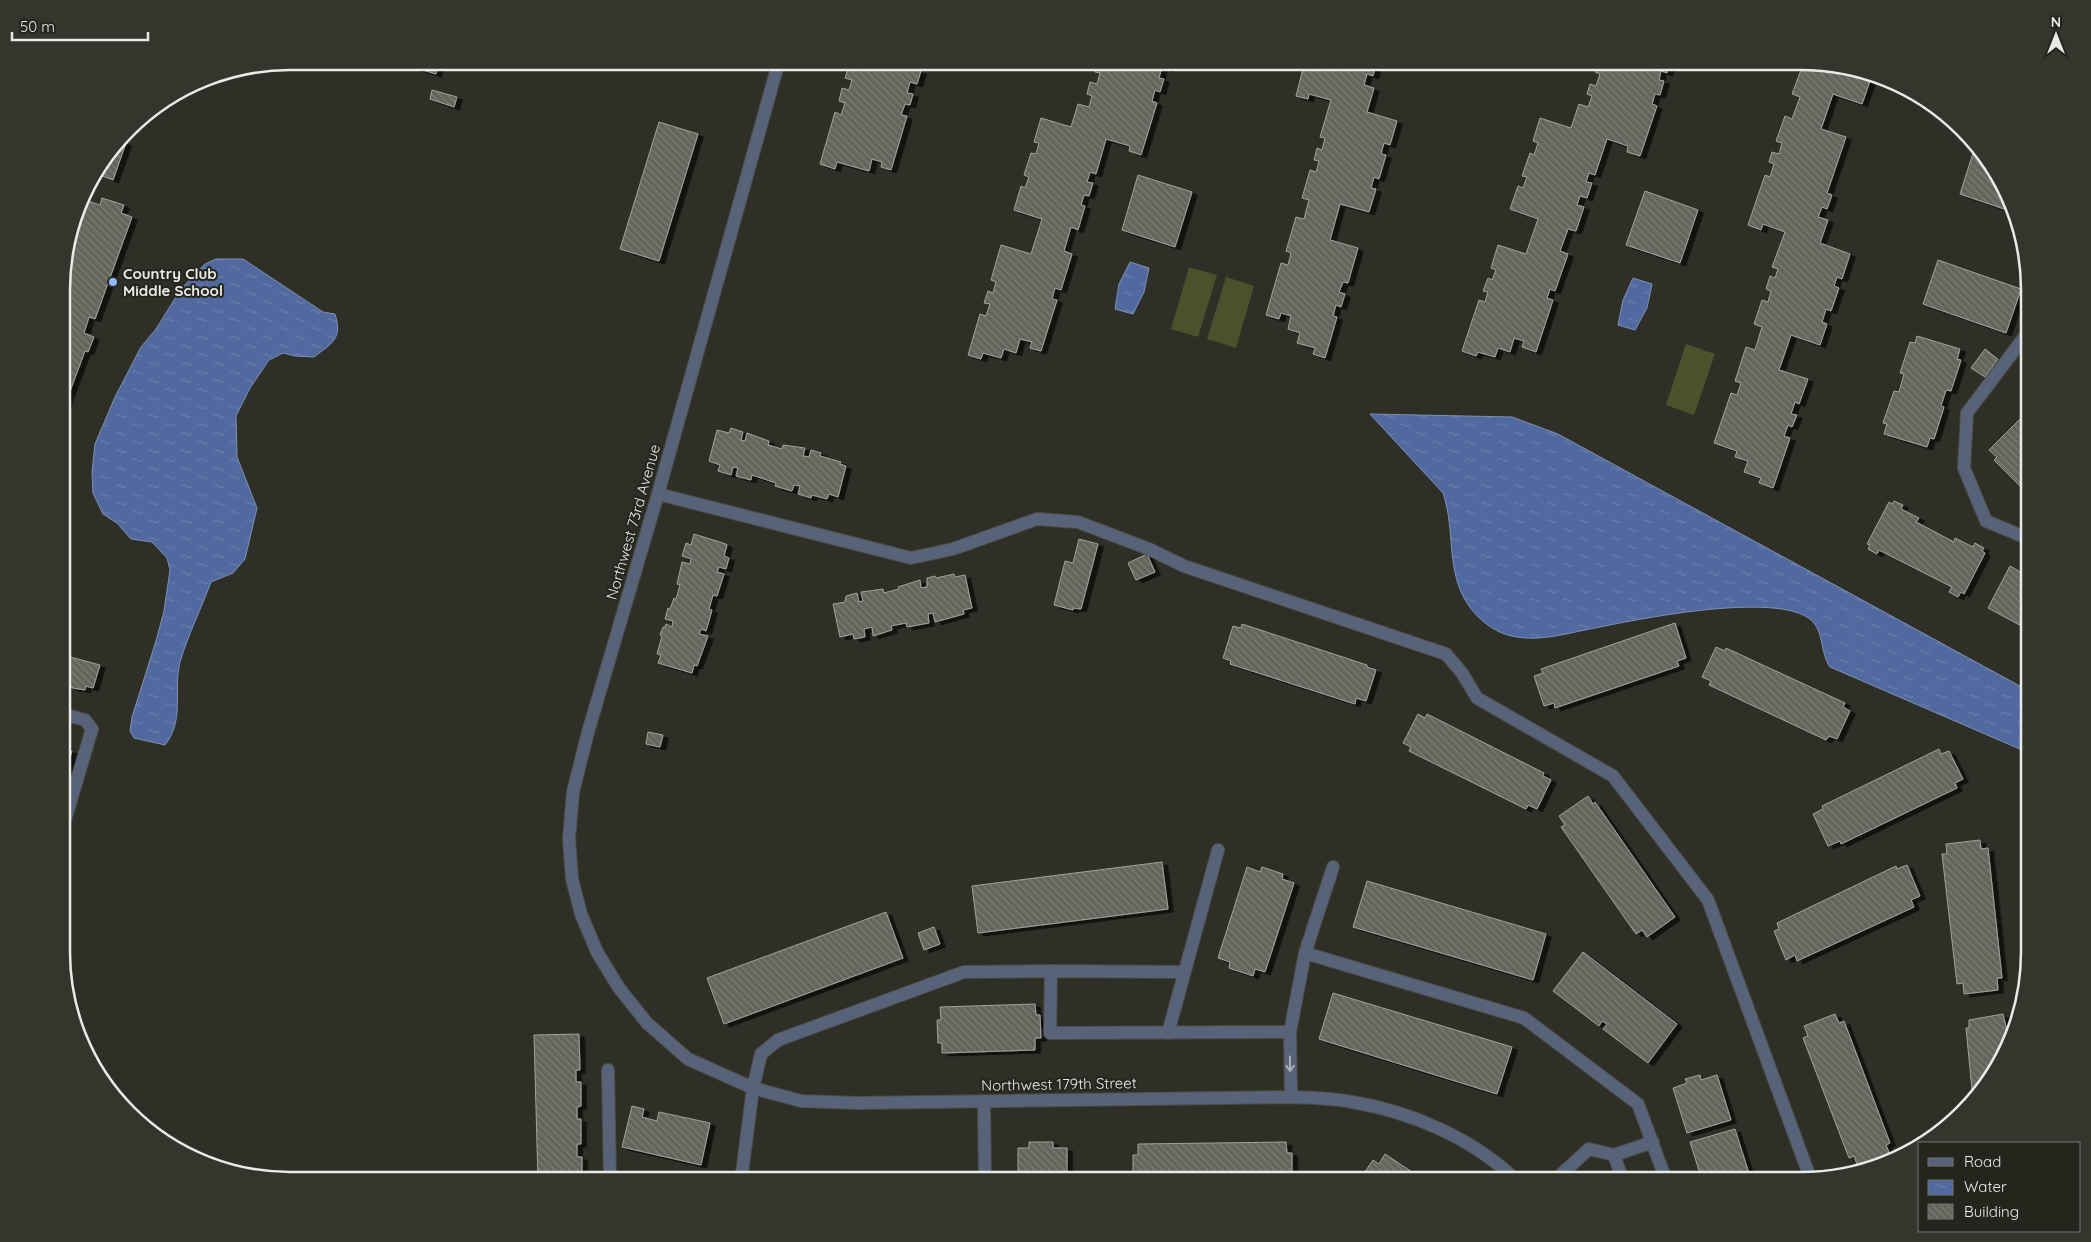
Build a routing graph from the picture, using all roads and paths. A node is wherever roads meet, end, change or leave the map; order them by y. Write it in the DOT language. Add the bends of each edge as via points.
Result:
graph roads {
  1 [pos="776,70"];
  2 [pos="2021,342"];
  3 [pos="658,494"];
  4 [pos="2021,536"];
  5 [pos="70,716"];
  6 [pos="70,804"];
  7 [pos="1218,850"];
  8 [pos="1333,867"];
  9 [pos="1304,953"];
  10 [pos="1051,971"];
  11 [pos="1183,972"];
  12 [pos="619,988"];
  13 [pos="1290,1032"];
  14 [pos="1168,1033"];
  15 [pos="608,1070"];
  16 [pos="753,1088"];
  17 [pos="1291,1097"];
  18 [pos="984,1102"];
  19 [pos="1653,1142"];
  20 [pos="1614,1155"];
  21 [pos="610,1172"];
  22 [pos="742,1172"];
  23 [pos="985,1172"];
  24 [pos="1508,1172"];
  25 [pos="1564,1172"];
  26 [pos="1620,1172"];
  27 [pos="1663,1172"];
  28 [pos="1808,1172"];
  1 -- 3 [label="street, Northwest 73rd Avenue"];
  2 -- 4 [label="street" via="1967,413 1964,468 1986,521"];
  3 -- 12 [label="street, Northwest 73rd Avenue" via="588,732 573,792 570,820 572,879 581,914 597,952"];
  3 -- 28 [label="street" via="911,558 954,549 1037,519 1078,522 1184,566 1446,654 1477,698 1613,776 1708,900"];
  5 -- 6 [label="street" via="85,720 92,733"];
  7 -- 11 [label="street"];
  8 -- 9 [label="street"];
  9 -- 13 [label="street"];
  9 -- 19 [label="street" via="1524,1018 1638,1104"];
  10 -- 11 [label="street"];
  10 -- 14 [label="street" via="1050,1033"];
  10 -- 16 [label="street" via="964,972 778,1040 761,1054"];
  11 -- 14 [label="street"];
  12 -- 16 [label="street, Northwest 179th Street" via="647,1023 688,1059"];
  13 -- 14 [label="street"];
  13 -- 17 [label="street, one-way"];
  15 -- 21 [label="street"];
  16 -- 18 [label="street, Northwest 179th Street" via="801,1101"];
  16 -- 22 [label="street"];
  17 -- 18 [label="street, Northwest 179th Street"];
  17 -- 24 [label="street, Northwest 179th Street" via="1351,1102 1408,1115 1465,1142"];
  18 -- 23 [label="street"];
  19 -- 20 [label="street"];
  19 -- 27 [label="street"];
  20 -- 25 [label="street" via="1589,1149"];
  20 -- 26 [label="street"];
}
